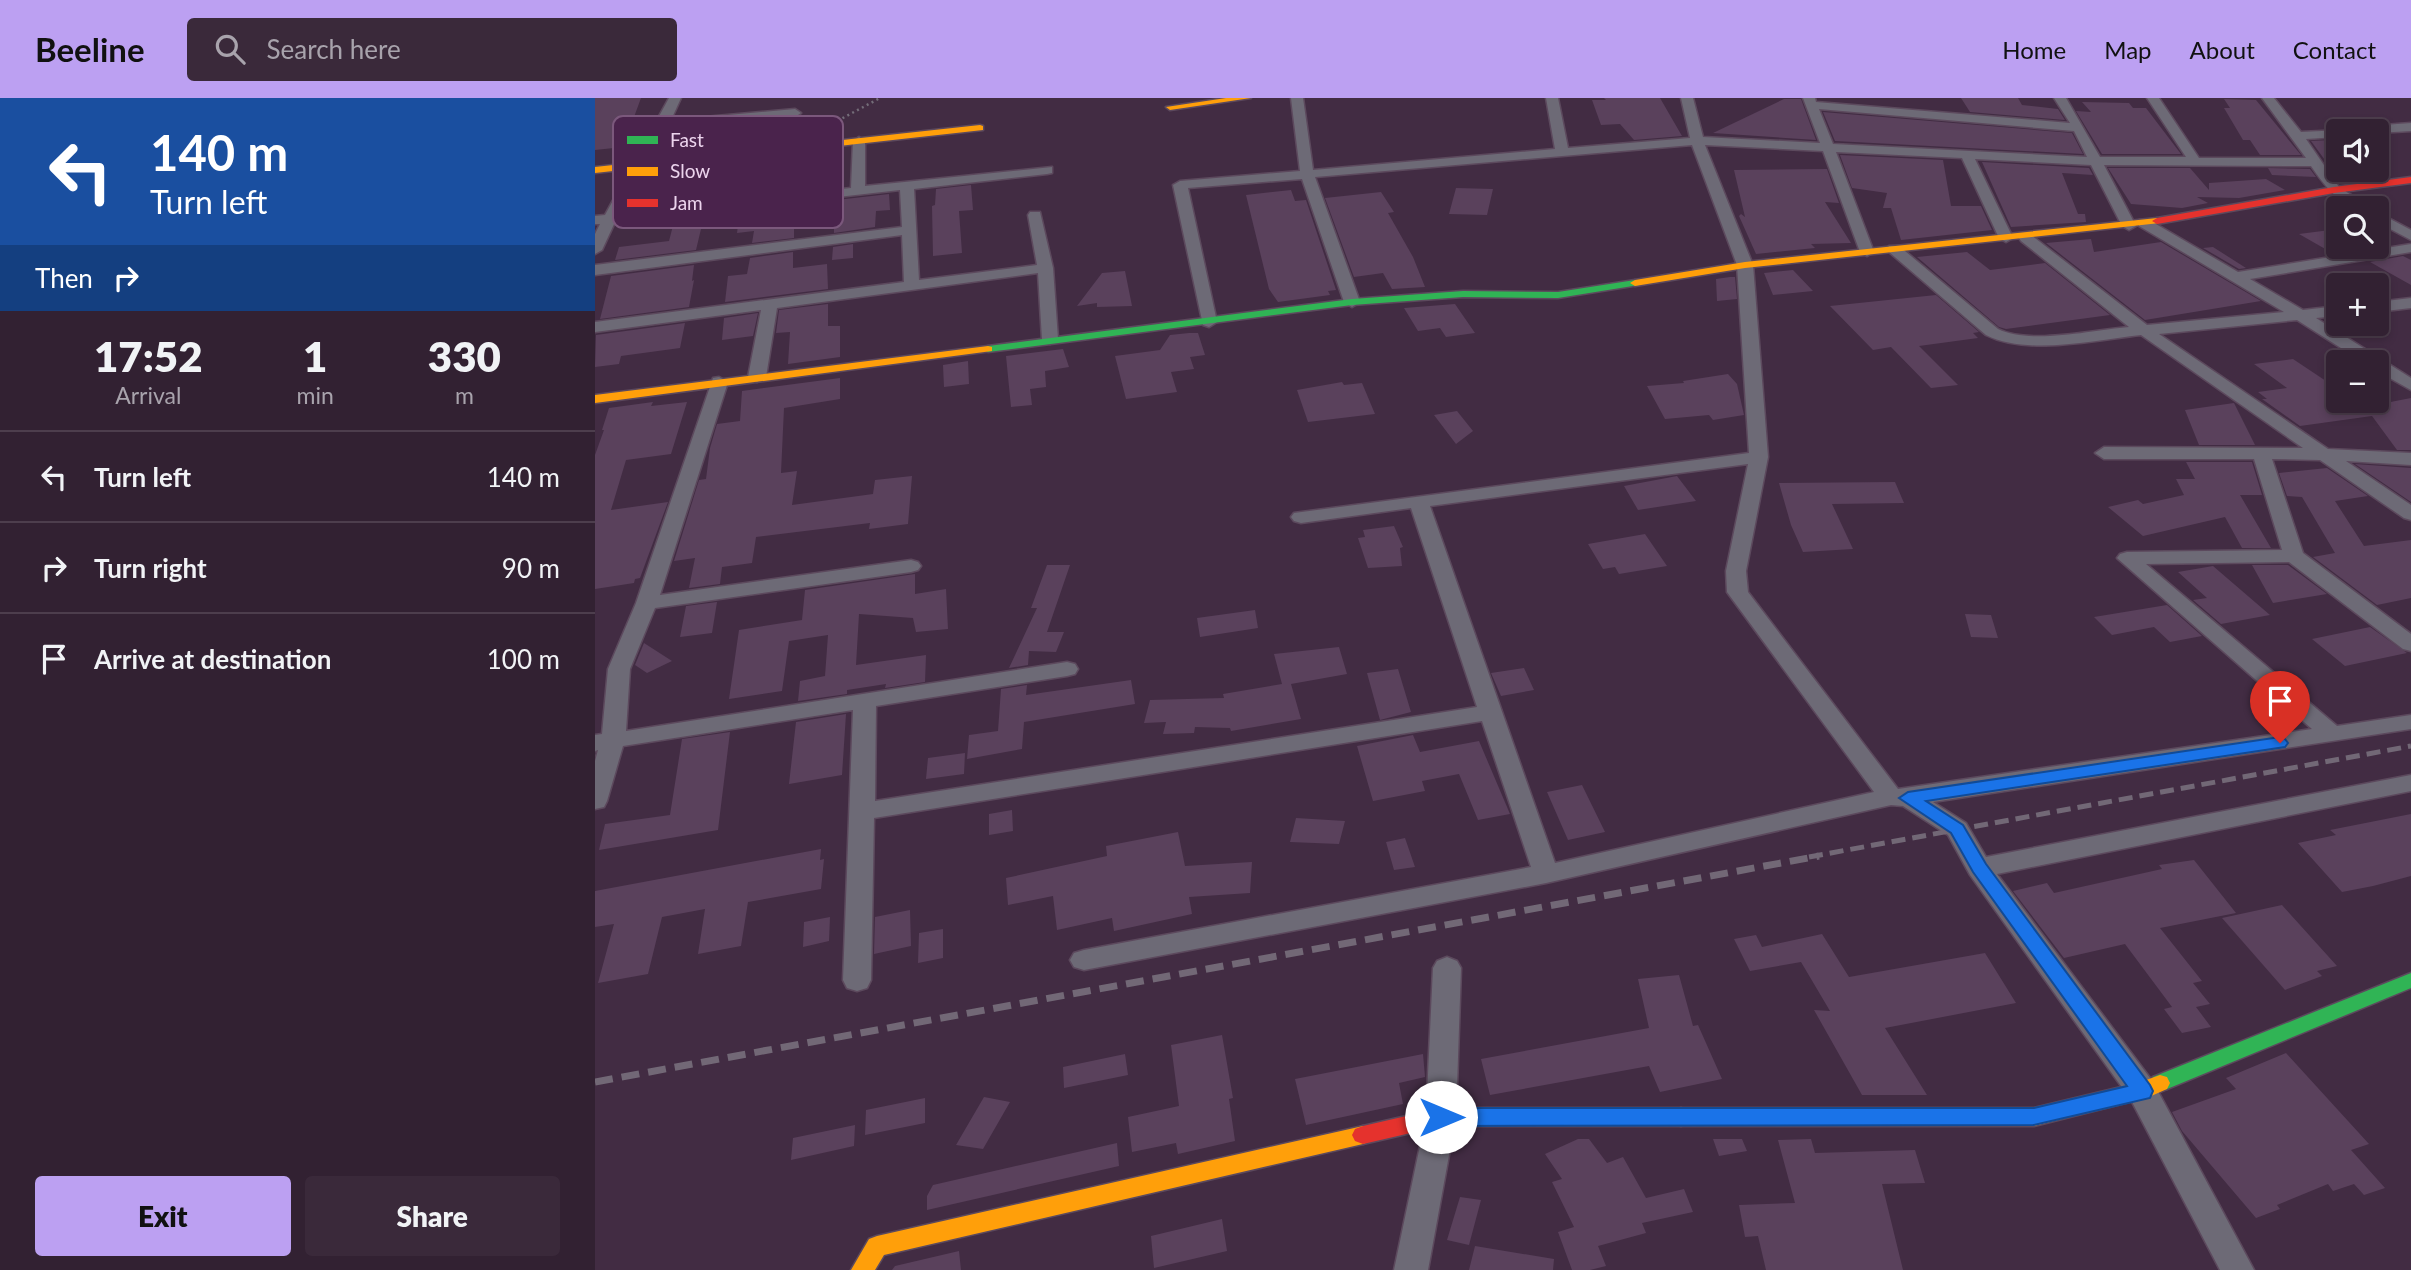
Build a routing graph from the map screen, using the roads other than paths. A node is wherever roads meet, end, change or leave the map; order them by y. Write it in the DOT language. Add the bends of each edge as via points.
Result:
graph roads {
  1 [pos="675,98"];
  2 [pos="1247,98"];
  3 [pos="1297,98"];
  4 [pos="1552,98"];
  5 [pos="1687,98"];
  6 [pos="2060,98"];
  7 [pos="2153,98"];
  8 [pos="2268,98"];
  9 [pos="1811,102"];
  10 [pos="1172,103"];
  11 [pos="795,113"];
  12 [pos="667,116"];
  13 [pos="759,116"];
  14 [pos="2411,127"];
  15 [pos="980,128"];
  16 [pos="2079,128"];
  17 [pos="2389,129"];
  18 [pos="2326,134"];
  19 [pos="2298,136"];
  20 [pos="859,141"];
  21 [pos="1697,141"];
  22 [pos="843,143"];
  23 [pos="1828,148"];
  24 [pos="1562,153"];
  25 [pos="1967,155"];
  26 [pos="2096,161"];
  27 [pos="2195,161"];
  28 [pos="2316,162"];
  29 [pos="613,168"];
  30 [pos="595,170"];
  31 [pos="1047,170"];
  32 [pos="1307,173"];
  33 [pos="2411,180"];
  34 [pos="907,185"];
  35 [pos="2334,190"];
  36 [pos="858,191"];
  37 [pos="843,193"];
  38 [pos="2344,196"];
  39 [pos="613,205"];
  40 [pos="1035,215"];
  41 [pos="602,219"];
  42 [pos="2389,223"];
  43 [pos="2137,224"];
  44 [pos="909,230"];
  45 [pos="2411,236"];
  46 [pos="2006,238"];
  47 [pos="2026,238"];
  48 [pos="2411,248"];
  49 [pos="1894,249"];
  50 [pos="595,250"];
  51 [pos="1867,252"];
  52 [pos="1745,265"];
  53 [pos="1045,268"];
  54 [pos="595,270"];
  55 [pos="2235,277"];
  56 [pos="912,286"];
  57 [pos="1352,302"];
  58 [pos="2411,303"];
  59 [pos="771,305"];
  60 [pos="2389,306"];
  61 [pos="2326,311"];
  62 [pos="2299,314"];
  63 [pos="1209,322"];
  64 [pos="595,327"];
  65 [pos="2142,329"];
  66 [pos="1051,339"];
  67 [pos="2355,350"];
  68 [pos="2403,374"];
  69 [pos="757,377"];
  70 [pos="719,382"];
  71 [pos="2411,385"];
  72 [pos="595,399"];
  73 [pos="2104,453"];
  74 [pos="2260,453"];
  75 [pos="2325,454"];
  76 [pos="1759,457"];
  77 [pos="2411,459"];
  78 [pos="1419,503"];
  79 [pos="2411,514"];
  80 [pos="1301,517"];
  81 [pos="2294,556"];
  82 [pos="911,566"];
  83 [pos="647,603"];
  84 [pos="2411,644"];
  85 [pos="1067,669"];
  86 [pos="866,699"];
  87 [pos="1493,712"];
  88 [pos="2411,722"];
  89 [pos="2333,735"];
  90 [pos="604,742"];
  91 [pos="2411,783"];
  92 [pos="1899,797"];
  93 [pos="595,801"];
  94 [pos="860,812"];
  95 [pos="1979,868"];
  96 [pos="1546,874"];
  97 [pos="1084,960"];
  98 [pos="1447,968"];
  99 [pos="857,980"];
  100 [pos="2411,980"];
  101 [pos="2142,1091"];
  102 [pos="1441,1117"];
  103 [pos="863,1270"];
  104 [pos="1411,1270"];
  105 [pos="2237,1270"];
  1 -- 12 [label="street"];
  2 -- 10 [label="street"];
  3 -- 32 [label="street"];
  4 -- 24 [label="street"];
  5 -- 21 [label="street"];
  6 -- 16 [label="street"];
  7 -- 27 [label="street"];
  8 -- 19 [label="street"];
  9 -- 16 [label="street" via="1954,112"];
  9 -- 23 [label="street"];
  11 -- 13 [label="street"];
  14 -- 17 [label="street"];
  15 -- 20 [label="street"];
  16 -- 26 [label="street"];
  18 -- 19 [label="street"];
  19 -- 28 [label="street"];
  20 -- 22 [label="street"];
  20 -- 36 [label="street"];
  21 -- 23 [label="street"];
  21 -- 24 [label="street"];
  21 -- 52 [label="street"];
  23 -- 25 [label="street"];
  23 -- 51 [label="street"];
  24 -- 32 [label="street"];
  25 -- 26 [label="street"];
  25 -- 46 [label="street"];
  26 -- 27 [label="street"];
  26 -- 43 [label="street"];
  27 -- 28 [label="street"];
  28 -- 35 [label="street"];
  29 -- 30 [label="street"];
  31 -- 34 [label="street"];
  32 -- 57 [label="street"];
  32 -- 63 [label="street" via="1180,185"];
  33 -- 35 [label="street"];
  34 -- 36 [label="street"];
  34 -- 44 [label="street"];
  35 -- 38 [label="street"];
  35 -- 43 [label="street"];
  36 -- 37 [label="street"];
  39 -- 41 [label="street"];
  40 -- 53 [label="street"];
  41 -- 50 [label="street"];
  42 -- 45 [label="street"];
  43 -- 47 [label="street"];
  43 -- 55 [label="street"];
  44 -- 54 [label="street"];
  44 -- 56 [label="street"];
  46 -- 47 [label="street"];
  46 -- 49 [label="street"];
  47 -- 65 [label="street"];
  48 -- 55 [label="street"];
  49 -- 51 [label="street"];
  49 -- 65 [label="street" via="2006,339 2045,340"];
  51 -- 52 [label="street"];
  52 -- 57 [label="street" via="1558,295 1463,294"];
  52 -- 76 [label="street"];
  53 -- 56 [label="street"];
  53 -- 66 [label="street"];
  55 -- 62 [label="street"];
  56 -- 59 [label="street"];
  57 -- 63 [label="street"];
  58 -- 60 [label="street"];
  59 -- 64 [label="street"];
  59 -- 69 [label="street"];
  61 -- 62 [label="street"];
  62 -- 65 [label="street"];
  62 -- 67 [label="street"];
  63 -- 66 [label="street"];
  65 -- 75 [label="street"];
  66 -- 69 [label="street"];
  68 -- 71 [label="street"];
  69 -- 70 [label="street"];
  70 -- 72 [label="street"];
  70 -- 83 [label="street"];
  73 -- 74 [label="street"];
  74 -- 75 [label="street"];
  74 -- 81 [label="street"];
  75 -- 77 [label="street"];
  75 -- 79 [label="street"];
  76 -- 78 [label="street"];
  76 -- 92 [label="street" via="1735,570 1738,593"];
  78 -- 80 [label="street"];
  78 -- 87 [label="street"];
  81 -- 84 [label="street"];
  81 -- 89 [label="street" via="2127,558"];
  82 -- 83 [label="street"];
  83 -- 90 [label="street" via="619,669"];
  85 -- 86 [label="street"];
  86 -- 90 [label="street"];
  86 -- 94 [label="street"];
  87 -- 94 [label="street"];
  87 -- 96 [label="street"];
  88 -- 89 [label="street"];
  89 -- 92 [label="street"];
  90 -- 93 [label="street"];
  91 -- 95 [label="street"];
  92 -- 95 [label="street" via="1957,829"];
  92 -- 96 [label="street"];
  94 -- 99 [label="street"];
  95 -- 101 [label="street"];
  96 -- 97 [label="street"];
  98 -- 102 [label="street"];
  100 -- 101 [label="street"];
  101 -- 102 [label="street" via="2034,1116"];
  101 -- 105 [label="street"];
  102 -- 103 [label="street" via="877,1246"];
  102 -- 104 [label="street"];
}
